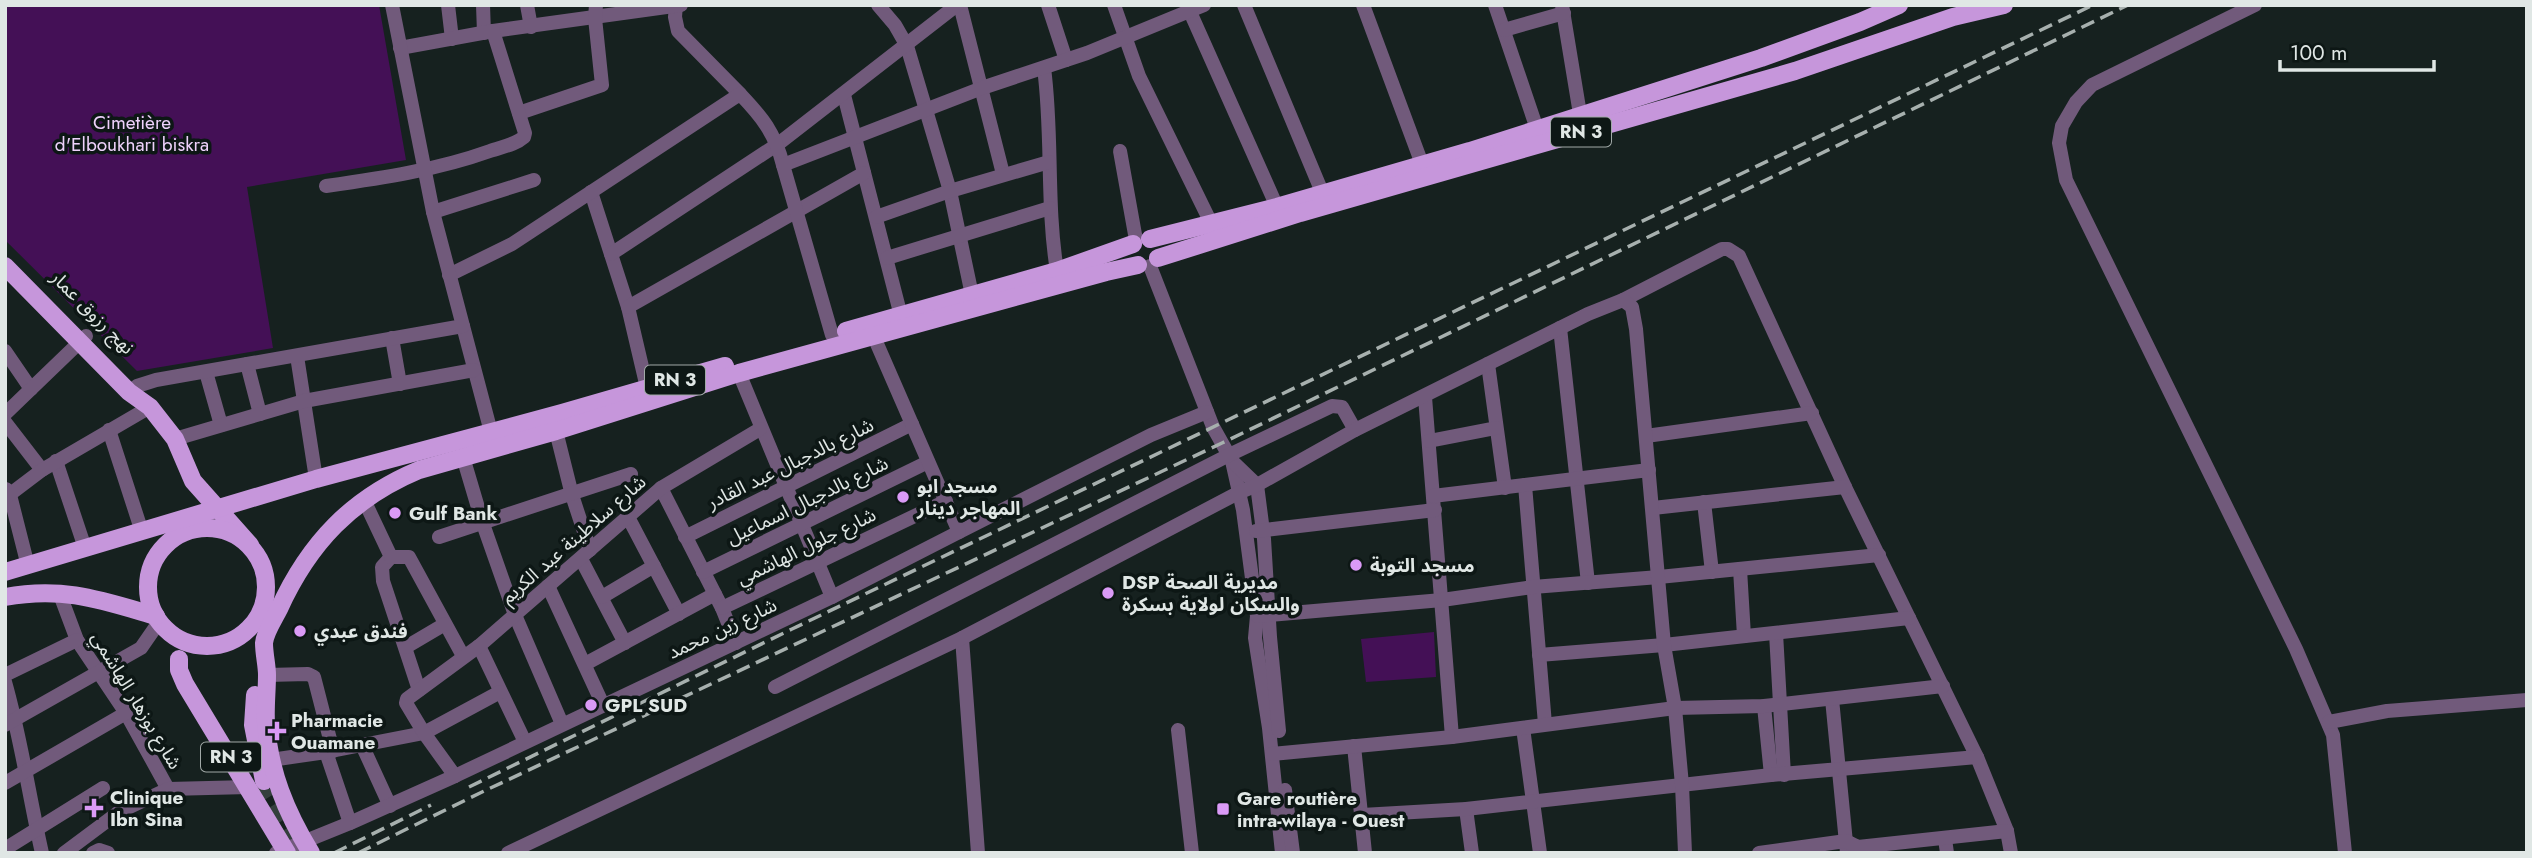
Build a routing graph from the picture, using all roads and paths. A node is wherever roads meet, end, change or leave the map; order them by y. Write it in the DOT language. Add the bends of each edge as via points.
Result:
graph roads {
  1 [pos="392,5"];
  2 [pos="448,5"];
  3 [pos="483,5"];
  4 [pos="527,5"];
  5 [pos="878,5"];
  6 [pos="958,5"];
  7 [pos="1048,5"];
  8 [pos="1114,5"];
  9 [pos="1244,5"];
  10 [pos="1363,5"];
  11 [pos="1495,5"];
  12 [pos="1899,5"];
  13 [pos="2004,5"];
  14 [pos="2255,5"];
  15 [pos="677,6"];
  16 [pos="1194,7"];
  17 [pos="638,9"];
  18 [pos="1563,9"];
  19 [pos="595,12"];
  20 [pos="531,27"];
  21 [pos="1504,30"];
  22 [pos="489,32"];
  23 [pos="1125,38"];
  24 [pos="452,39"];
  25 [pos="907,46"];
  26 [pos="400,48"];
  27 [pos="1066,60"];
  28 [pos="1044,68"];
  29 [pos="982,88"];
  30 [pos="740,94"];
  31 [pos="844,94"];
  32 [pos="925,110"];
  33 [pos="519,113"];
  34 [pos="1580,114"];
  35 [pos="1537,129"];
  36 [pos="856,138"];
  37 [pos="778,144"];
  38 [pos="1120,151"];
  39 [pos="1049,162"];
  40 [pos="1422,164"];
  41 [pos="783,165"];
  42 [pos="424,171"];
  43 [pos="864,173"];
  44 [pos="1003,174"];
  45 [pos="534,180"];
  46 [pos="327,186"];
  47 [pos="950,191"];
  48 [pos="591,192"];
  49 [pos="1322,192"];
  50 [pos="1277,206"];
  51 [pos="1050,208"];
  52 [pos="433,212"];
  53 [pos="796,213"];
  54 [pos="876,218"];
  55 [pos="1211,223"];
  56 [pos="960,235"];
  57 [pos="1140,241"];
  58 [pos="5,254"];
  59 [pos="611,254"];
  60 [pos="887,258"];
  61 [pos="1149,263"];
  62 [pos="5,266"];
  63 [pos="1057,271"];
  64 [pos="449,275"];
  65 [pos="972,295"];
  66 [pos="1623,300"];
  67 [pos="628,307"];
  68 [pos="901,316"];
  69 [pos="463,326"];
  70 [pos="1560,328"];
  71 [pos="832,335"];
  72 [pos="874,337"];
  73 [pos="392,338"];
  74 [pos="82,340"];
  75 [pos="5,351"];
  76 [pos="297,356"];
  77 [pos="247,364"];
  78 [pos="1488,364"];
  79 [pos="474,370"];
  80 [pos="206,372"];
  81 [pos="739,373"];
  82 [pos="400,384"];
  83 [pos="647,388"];
  84 [pos="31,389"];
  85 [pos="133,389"];
  86 [pos="1425,397"];
  87 [pos="304,401"];
  88 [pos="148,405"];
  89 [pos="1207,412"];
  90 [pos="1812,413"];
  91 [pos="5,414"];
  92 [pos="260,414"];
  93 [pos="5,422"];
  94 [pos="912,424"];
  95 [pos="221,425"];
  96 [pos="1496,428"];
  97 [pos="760,429"];
  98 [pos="109,430"];
  99 [pos="1355,430"];
  100 [pos="556,431"];
  101 [pos="491,432"];
  102 [pos="1646,436"];
  103 [pos="175,439"];
  104 [pos="1429,441"];
  105 [pos="463,457"];
  106 [pos="1231,458"];
  107 [pos="56,461"];
  108 [pos="928,462"];
  109 [pos="42,470"];
  110 [pos="1649,470"];
  111 [pos="631,474"];
  112 [pos="1576,478"];
  113 [pos="316,479"];
  114 [pos="193,481"];
  115 [pos="786,485"];
  116 [pos="1256,485"];
  117 [pos="1525,485"];
  118 [pos="1845,487"];
  119 [pos="661,488"];
  120 [pos="1505,488"];
  121 [pos="1238,493"];
  122 [pos="7,494"];
  123 [pos="572,495"];
  124 [pos="364,500"];
  125 [pos="946,501"];
  126 [pos="1704,502"];
  127 [pos="1434,503"];
  128 [pos="215,508"];
  129 [pos="1653,508"];
  130 [pos="628,517"];
  131 [pos="482,521"];
  132 [pos="802,523"];
  133 [pos="188,527"];
  134 [pos="1248,531"];
  135 [pos="1263,531"];
  136 [pos="142,532"];
  137 [pos="959,532"];
  138 [pos="439,537"];
  139 [pos="685,537"];
  140 [pos="250,545"];
  141 [pos="85,548"];
  142 [pos="586,554"];
  143 [pos="1879,555"];
  144 [pos="391,558"];
  145 [pos="816,562"];
  146 [pos="28,566"];
  147 [pos="654,566"];
  148 [pos="1740,569"];
  149 [pos="5,572"];
  150 [pos="703,572"];
  151 [pos="1712,572"];
  152 [pos="1659,578"];
  153 [pos="293,579"];
  154 [pos="1587,583"];
  155 [pos="548,586"];
  156 [pos="1534,587"];
  157 [pos="59,592"];
  158 [pos="715,594"];
  159 [pos="5,597"];
  160 [pos="602,597"];
  161 [pos="832,597"];
  162 [pos="1442,600"];
  163 [pos="722,608"];
  164 [pos="262,610"];
  165 [pos="679,614"];
  166 [pos="1263,614"];
  167 [pos="515,615"];
  168 [pos="1909,618"];
  169 [pos="161,623"];
  170 [pos="445,624"];
  171 [pos="1776,633"];
  172 [pos="1744,636"];
  173 [pos="962,638"];
  174 [pos="77,640"];
  175 [pos="264,641"];
  176 [pos="625,643"];
  177 [pos="736,643"];
  178 [pos="1664,645"];
  179 [pos="479,646"];
  180 [pos="406,647"];
  181 [pos="1539,655"];
  182 [pos="463,656"];
  183 [pos="585,664"];
  184 [pos="100,672"];
  185 [pos="5,675"];
  186 [pos="267,675"];
  187 [pos="5,682"];
  188 [pos="1942,686"];
  189 [pos="775,687"];
  190 [pos="419,690"];
  191 [pos="500,692"];
  192 [pos="1832,699"];
  193 [pos="2527,700"];
  194 [pos="1780,704"];
  195 [pos="603,705"];
  196 [pos="1764,706"];
  197 [pos="1675,708"];
  198 [pos="126,713"];
  199 [pos="10,722"];
  200 [pos="2329,722"];
  201 [pos="562,724"];
  202 [pos="1545,724"];
  203 [pos="1522,728"];
  204 [pos="1178,730"];
  205 [pos="424,733"];
  206 [pos="1452,737"];
  207 [pos="525,742"];
  208 [pos="362,745"];
  209 [pos="1354,746"];
  210 [pos="329,751"];
  211 [pos="1276,754"];
  212 [pos="1977,757"];
  213 [pos="271,760"];
  214 [pos="1839,770"];
  215 [pos="24,773"];
  216 [pos="1778,775"];
  217 [pos="455,776"];
  218 [pos="5,783"];
  219 [pos="257,784"];
  220 [pos="1682,785"];
  221 [pos="103,788"];
  222 [pos="168,789"];
  223 [pos="1534,802"];
  224 [pos="390,806"];
  225 [pos="1466,808"];
  226 [pos="1362,815"];
  227 [pos="350,823"];
  228 [pos="37,830"];
  229 [pos="2007,831"];
  230 [pos="1946,846"];
  231 [pos="307,847"];
  232 [pos="1850,848"];
  233 [pos="1904,848"];
  234 [pos="5,849"];
  235 [pos="73,850"];
  236 [pos="283,851"];
  237 [pos="1791,851"];
  238 [pos="42,853"];
  239 [pos="93,853"];
  240 [pos="108,853"];
  241 [pos="508,853"];
  242 [pos="978,853"];
  243 [pos="1192,853"];
  244 [pos="1282,853"];
  245 [pos="1293,853"];
  246 [pos="1365,853"];
  247 [pos="1472,853"];
  248 [pos="1540,853"];
  249 [pos="1685,853"];
  250 [pos="1759,853"];
  251 [pos="2011,853"];
  252 [pos="2345,853"];
  1 -- 26 [label="street"];
  2 -- 24 [label="street"];
  3 -- 22 [label="street"];
  4 -- 20 [label="street"];
  5 -- 25 [label="street"];
  6 -- 25 [label="street"];
  6 -- 29 [label="street"];
  7 -- 27 [label="street"];
  8 -- 23 [label="street"];
  9 -- 49 [label="street"];
  10 -- 40 [label="street"];
  11 -- 21 [label="street"];
  12 -- 34 [label="main road, RN 3" via="1761,58"];
  13 -- 61 [label="main road, RN 3" via="1953,16 1795,71 1300,213"];
  14 -- 200 [label="street" via="2092,85 2069,111 2059,143 2066,180"];
  15 -- 17 [label="street"];
  15 -- 30 [label="street" via="678,31"];
  16 -- 23 [label="street"];
  16 -- 50 [label="street"];
  17 -- 19 [label="street"];
  18 -- 21 [label="street"];
  18 -- 34 [label="street"];
  19 -- 20 [label="street"];
  19 -- 33 [label="street" via="602,85"];
  20 -- 22 [label="street"];
  21 -- 35 [label="street"];
  22 -- 24 [label="street"];
  22 -- 33 [label="street"];
  23 -- 27 [label="street"];
  23 -- 55 [label="street"];
  24 -- 26 [label="street"];
  25 -- 31 [label="street"];
  25 -- 32 [label="street"];
  26 -- 42 [label="street"];
  27 -- 28 [label="street"];
  28 -- 29 [label="street"];
  28 -- 39 [label="street"];
  29 -- 32 [label="street"];
  29 -- 44 [label="street"];
  30 -- 37 [label="street" via="764,119"];
  30 -- 48 [label="street"];
  31 -- 36 [label="street"];
  31 -- 37 [label="street"];
  32 -- 36 [label="street"];
  32 -- 47 [label="street"];
  33 -- 42 [label="street" via="526,133 522,140"];
  34 -- 35 [label="main road, RN 3"];
  35 -- 40 [label="main road, RN 3"];
  36 -- 41 [label="street"];
  36 -- 43 [label="street"];
  37 -- 41 [label="street"];
  37 -- 59 [label="street"];
  38 -- 57 [label="street"];
  39 -- 44 [label="street"];
  39 -- 51 [label="street"];
  40 -- 49 [label="main road, RN 3"];
  41 -- 53 [label="street"];
  42 -- 46 [label="street"];
  42 -- 52 [label="street"];
  43 -- 53 [label="street"];
  43 -- 54 [label="street"];
  44 -- 47 [label="street"];
  45 -- 52 [label="street"];
  47 -- 54 [label="street"];
  47 -- 56 [label="street"];
  48 -- 59 [label="street"];
  48 -- 64 [label="street" via="512,244"];
  49 -- 50 [label="main road, RN 3"];
  50 -- 55 [label="main road, RN 3"];
  51 -- 56 [label="street"];
  51 -- 63 [label="street"];
  52 -- 64 [label="street"];
  53 -- 67 [label="street"];
  53 -- 71 [label="street"];
  54 -- 60 [label="street"];
  55 -- 57 [label="main road, RN 3"];
  56 -- 60 [label="street"];
  56 -- 65 [label="street"];
  57 -- 61 [label="main road" via="1130,253"];
  57 -- 61 [label="main road" via="1157,245"];
  57 -- 63 [label="main road, RN 3"];
  58 -- 74 [label="main road, نهج رزوق عمار"];
  59 -- 67 [label="street"];
  60 -- 68 [label="street"];
  61 -- 72 [label="main road, RN 3"];
  61 -- 89 [label="street"];
  62 -- 74 [label="main road, نهج رزوق عمار"];
  63 -- 65 [label="main road, RN 3"];
  64 -- 69 [label="street"];
  65 -- 68 [label="main road, RN 3"];
  66 -- 70 [label="street"];
  66 -- 90 [label="street" via="1701,258 1722,249 1734,252"];
  66 -- 102 [label="street" via="1632,307 1636,329"];
  67 -- 83 [label="street"];
  68 -- 71 [label="main road, RN 3"];
  69 -- 73 [label="street"];
  69 -- 79 [label="street"];
  70 -- 78 [label="street"];
  70 -- 112 [label="street"];
  71 -- 83 [label="main road, RN 3"];
  72 -- 81 [label="main road, RN 3"];
  72 -- 94 [label="street"];
  73 -- 76 [label="street"];
  73 -- 82 [label="street"];
  74 -- 84 [label="street"];
  74 -- 85 [label="main road, نهج رزوق عمار"];
  75 -- 84 [label="street"];
  76 -- 77 [label="street"];
  76 -- 87 [label="street"];
  77 -- 80 [label="street"];
  77 -- 92 [label="street"];
  78 -- 86 [label="street"];
  78 -- 96 [label="street"];
  79 -- 82 [label="street"];
  79 -- 101 [label="street"];
  80 -- 85 [label="street"];
  80 -- 95 [label="street"];
  81 -- 97 [label="street"];
  81 -- 100 [label="main road, RN 3"];
  82 -- 87 [label="street"];
  83 -- 101 [label="main road, RN 3"];
  84 -- 91 [label="street"];
  85 -- 88 [label="main road, نهج رزوق عمار"];
  86 -- 99 [label="street"];
  86 -- 104 [label="street"];
  87 -- 92 [label="street"];
  87 -- 113 [label="street"];
  88 -- 98 [label="street"];
  88 -- 103 [label="main road, نهج رزوق عمار"];
  89 -- 106 [label="street"];
  89 -- 137 [label="street, شارع زين محمد" via="1151,435"];
  90 -- 102 [label="street"];
  90 -- 118 [label="street"];
  92 -- 95 [label="street"];
  93 -- 109 [label="street"];
  94 -- 108 [label="street"];
  94 -- 115 [label="street, شارع بالدجبال عبد القادر"];
  95 -- 103 [label="street"];
  96 -- 104 [label="street"];
  96 -- 120 [label="street"];
  97 -- 115 [label="street"];
  97 -- 119 [label="street, شارع سلاطينة عبد الكريم"];
  98 -- 107 [label="street"];
  98 -- 136 [label="street"];
  99 -- 106 [label="street" via="1342,407 1332,405"];
  99 -- 116 [label="street"];
  100 -- 105 [label="main road, RN 3"];
  100 -- 123 [label="street"];
  101 -- 113 [label="main road, RN 3"];
  102 -- 110 [label="street"];
  103 -- 114 [label="main road, نهج رزوق عمار"];
  104 -- 127 [label="street"];
  105 -- 124 [label="main road, RN 3" via="397,479"];
  105 -- 131 [label="street"];
  106 -- 116 [label="street"];
  106 -- 121 [label="street"];
  106 -- 189 [label="street"];
  107 -- 109 [label="street"];
  107 -- 141 [label="street"];
  108 -- 125 [label="street"];
  108 -- 132 [label="street, شارع بالدجبال اسماعيل"];
  109 -- 122 [label="street"];
  110 -- 112 [label="street"];
  110 -- 129 [label="street"];
  111 -- 123 [label="street"];
  112 -- 117 [label="street"];
  112 -- 154 [label="street"];
  113 -- 128 [label="main road, RN 3"];
  114 -- 128 [label="main road"];
  114 -- 133 [label="main road"];
  115 -- 132 [label="street"];
  115 -- 139 [label="street, شارع بالدجبال عبد القادر"];
  116 -- 121 [label="street"];
  116 -- 135 [label="street"];
  117 -- 120 [label="street"];
  117 -- 156 [label="street"];
  118 -- 126 [label="street"];
  118 -- 143 [label="street"];
  119 -- 130 [label="street, شارع سلاطينة عبد الكريم"];
  119 -- 139 [label="street"];
  120 -- 127 [label="street"];
  121 -- 134 [label="street"];
  121 -- 173 [label="street"];
  122 -- 146 [label="street"];
  123 -- 131 [label="street"];
  123 -- 142 [label="street"];
  124 -- 144 [label="street"];
  124 -- 153 [label="main road, RN 3" via="321,540"];
  125 -- 137 [label="street"];
  125 -- 145 [label="street, شارع جلول الهاشمي"];
  126 -- 129 [label="street"];
  126 -- 151 [label="street"];
  127 -- 135 [label="street"];
  127 -- 162 [label="street"];
  128 -- 133 [label="main road, RN 3"];
  128 -- 140 [label="main road"];
  129 -- 152 [label="street"];
  130 -- 142 [label="street, شارع سلاطينة عبد الكريم"];
  130 -- 147 [label="street"];
  131 -- 138 [label="street"];
  131 -- 167 [label="street"];
  132 -- 145 [label="street"];
  132 -- 150 [label="street, شارع بالدجبال اسماعيل"];
  133 -- 136 [label="main road"];
  133 -- 140 [label="main road" via="230,532"];
  133 -- 169 [label="main road" via="168,542 150,569 149,593"];
  134 -- 135 [label="street"];
  134 -- 166 [label="street"];
  135 -- 166 [label="street"];
  136 -- 141 [label="main road"];
  137 -- 161 [label="street, شارع زين محمد"];
  139 -- 150 [label="street"];
  140 -- 164 [label="main road" via="265,573"];
  141 -- 146 [label="main road"];
  142 -- 155 [label="street, شارع سلاطينة عبد الكريم"];
  142 -- 160 [label="street"];
  143 -- 148 [label="street"];
  143 -- 168 [label="street"];
  144 -- 170 [label="street" via="409,557"];
  144 -- 180 [label="street" via="381,572"];
  145 -- 161 [label="street"];
  145 -- 163 [label="street, شارع جلول الهاشمي"];
  146 -- 149 [label="main road"];
  147 -- 160 [label="street"];
  147 -- 165 [label="street"];
  148 -- 151 [label="street"];
  148 -- 172 [label="street"];
  150 -- 158 [label="street"];
  151 -- 152 [label="street"];
  152 -- 154 [label="street"];
  152 -- 178 [label="street"];
  153 -- 164 [label="main road, RN 3"];
  153 -- 175 [label="main road, RN 3"];
  154 -- 156 [label="street"];
  155 -- 167 [label="street, شارع سلاطينة عبد الكريم"];
  155 -- 183 [label="street"];
  156 -- 162 [label="street"];
  156 -- 181 [label="street"];
  157 -- 159 [label="main road"];
  157 -- 169 [label="main road"];
  157 -- 174 [label="street, شارع بوزهار الهاشمي"];
  158 -- 163 [label="street"];
  158 -- 165 [label="street"];
  160 -- 176 [label="street"];
  161 -- 177 [label="street, شارع زين محمد"];
  162 -- 166 [label="street"];
  162 -- 206 [label="street"];
  163 -- 177 [label="street"];
  164 -- 169 [label="main road" via="250,629 219,645 183,641"];
  164 -- 175 [label="main road"];
  165 -- 176 [label="street"];
  166 -- 211 [label="street" via="1255,638"];
  167 -- 179 [label="street, شارع سلاطينة عبد الكريم"];
  167 -- 201 [label="street"];
  168 -- 171 [label="street"];
  168 -- 188 [label="street"];
  169 -- 184 [label="street" via="141,648"];
  169 -- 219 [label="main road, RN 3" via="179,659 185,684"];
  170 -- 180 [label="street"];
  170 -- 182 [label="street"];
  171 -- 172 [label="street"];
  171 -- 194 [label="street"];
  172 -- 178 [label="street"];
  173 -- 241 [label="street"];
  173 -- 242 [label="street"];
  174 -- 184 [label="street, شارع بوزهار الهاشمي"];
  174 -- 185 [label="street"];
  175 -- 186 [label="main road, RN 3"];
  175 -- 219 [label="main road, RN 3" via="253,725"];
  176 -- 183 [label="street"];
  177 -- 195 [label="street, شارع زين محمد"];
  178 -- 181 [label="street"];
  178 -- 197 [label="street"];
  179 -- 182 [label="street, شارع سلاطينة عبد الكريم"];
  179 -- 191 [label="street"];
  180 -- 190 [label="street"];
  181 -- 202 [label="street"];
  182 -- 190 [label="street, شارع سلاطينة عبد الكريم"];
  183 -- 195 [label="street"];
  184 -- 198 [label="street, شارع بوزهار الهاشمي"];
  184 -- 199 [label="street"];
  186 -- 210 [label="street" via="314,677"];
  186 -- 213 [label="main road, RN 3"];
  187 -- 199 [label="street"];
  188 -- 192 [label="street"];
  188 -- 212 [label="street"];
  190 -- 205 [label="street" via="406,703"];
  191 -- 205 [label="street"];
  191 -- 207 [label="street"];
  192 -- 194 [label="street"];
  192 -- 214 [label="street"];
  193 -- 200 [label="street" via="2387,711"];
  194 -- 196 [label="street"];
  194 -- 216 [label="street"];
  195 -- 201 [label="street, شارع زين محمد"];
  196 -- 197 [label="street"];
  196 -- 216 [label="street"];
  197 -- 202 [label="street"];
  197 -- 220 [label="street"];
  198 -- 215 [label="street"];
  198 -- 222 [label="street, شارع بوزهار الهاشمي"];
  199 -- 215 [label="street"];
  200 -- 252 [label="street"];
  201 -- 207 [label="street, شارع زين محمد"];
  202 -- 203 [label="street"];
  203 -- 206 [label="street"];
  203 -- 223 [label="street"];
  204 -- 243 [label="street"];
  205 -- 208 [label="street"];
  205 -- 217 [label="street"];
  206 -- 209 [label="street"];
  207 -- 217 [label="street, شارع زين محمد"];
  208 -- 210 [label="street"];
  208 -- 224 [label="street"];
  209 -- 211 [label="street"];
  209 -- 226 [label="street"];
  210 -- 213 [label="street"];
  210 -- 227 [label="street"];
  211 -- 244 [label="street"];
  211 -- 245 [label="street"];
  212 -- 214 [label="street"];
  212 -- 229 [label="street"];
  213 -- 231 [label="main road, RN 3" via="287,811"];
  214 -- 216 [label="street"];
  214 -- 232 [label="street"];
  215 -- 218 [label="street"];
  215 -- 228 [label="street"];
  216 -- 220 [label="street"];
  217 -- 224 [label="street, شارع زين محمد"];
  219 -- 222 [label="street"];
  219 -- 236 [label="main road, RN 3"];
  220 -- 223 [label="street"];
  220 -- 249 [label="street"];
  221 -- 228 [label="street"];
  222 -- 235 [label="street" via="119,812"];
  223 -- 225 [label="street"];
  223 -- 248 [label="street"];
  224 -- 227 [label="street, شارع زين محمد"];
  225 -- 226 [label="street"];
  225 -- 247 [label="street"];
  226 -- 246 [label="street"];
  227 -- 231 [label="street, شارع زين محمد"];
  228 -- 234 [label="street"];
  228 -- 238 [label="street"];
  229 -- 230 [label="street"];
  229 -- 251 [label="street"];
  230 -- 233 [label="street"];
  231 -- 236 [label="street, شارع زين محمد"];
  232 -- 233 [label="street"];
  232 -- 237 [label="street"];
  237 -- 250 [label="street"];
  239 -- 240 [label="street"];
}
